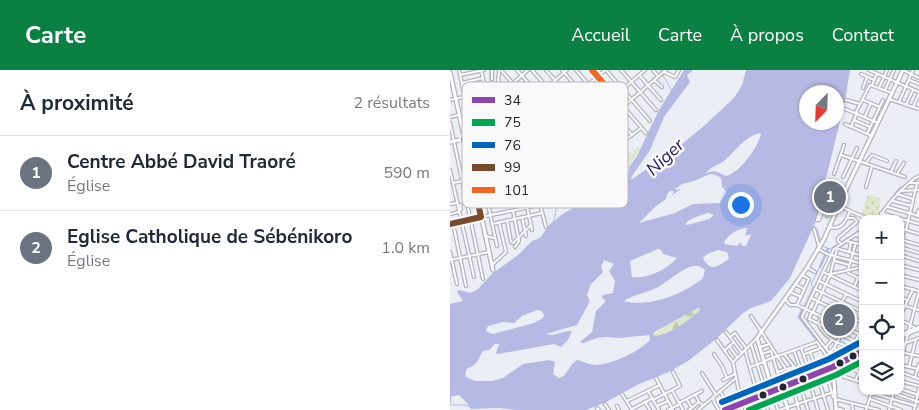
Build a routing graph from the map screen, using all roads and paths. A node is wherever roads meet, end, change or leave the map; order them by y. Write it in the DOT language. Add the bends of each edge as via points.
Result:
graph roads {
  1 [pos="459,70"];
  2 [pos="482,70"];
  3 [pos="492,70"];
  4 [pos="500,70"];
  5 [pos="516,70"];
  6 [pos="528,70"];
  7 [pos="532,70"];
  8 [pos="546,70"];
  9 [pos="567,70"];
  10 [pos="576,70"];
  11 [pos="592,70"];
  12 [pos="606,70"];
  13 [pos="621,70"];
  14 [pos="638,70"];
  15 [pos="645,70"];
  16 [pos="653,70"];
  17 [pos="679,70"];
  18 [pos="869,70"];
  19 [pos="887,70"];
  20 [pos="894,70"];
  21 [pos="903,70"];
  22 [pos="914,70"];
  23 [pos="563,71"];
  24 [pos="665,71"];
  25 [pos="450,72"];
  26 [pos="640,74"];
  27 [pos="861,74"];
  28 [pos="877,74"];
  29 [pos="912,74"];
  30 [pos="460,75"];
  31 [pos="522,76"];
  32 [pos="659,76"];
  33 [pos="884,76"];
  34 [pos="598,77"];
  35 [pos="867,77"];
  36 [pos="483,78"];
  37 [pos="919,78"];
  38 [pos="654,79"];
  39 [pos="890,79"];
  40 [pos="492,80"];
  41 [pos="555,80"];
  42 [pos="874,80"];
  43 [pos="909,80"];
  44 [pos="462,82"];
  45 [pos="484,82"];
  46 [pos="512,82"];
  47 [pos="514,82"];
  48 [pos="527,82"];
  49 [pos="543,82"];
  50 [pos="553,82"];
  51 [pos="573,82"];
  52 [pos="587,82"];
  53 [pos="592,82"];
  54 [pos="602,82"];
  55 [pos="617,82"];
  56 [pos="631,82"];
  57 [pos="897,82"];
  58 [pos="628,84"];
  59 [pos="919,84"];
  60 [pos="872,85"];
  61 [pos="647,86"];
  62 [pos="662,86"];
  63 [pos="906,86"];
  64 [pos="452,88"];
  65 [pos="863,88"];
  66 [pos="879,88"];
  67 [pos="885,90"];
  68 [pos="914,90"];
  69 [pos="640,92"];
  70 [pos="892,93"];
  71 [pos="919,93"];
  72 [pos="628,95"];
  73 [pos="462,97"];
  74 [pos="456,98"];
  75 [pos="632,99"];
  76 [pos="862,99"];
  77 [pos="889,99"];
  78 [pos="450,100"];
  79 [pos="660,100"];
  80 [pos="846,100"];
  81 [pos="883,100"];
  82 [pos="628,102"];
  83 [pos="899,102"];
  84 [pos="871,103"];
  85 [pos="860,104"];
  86 [pos="906,105"];
  87 [pos="880,107"];
  88 [pos="913,107"];
  89 [pos="845,108"];
  90 [pos="919,109"];
  91 [pos="656,110"];
  92 [pos="628,112"];
  93 [pos="856,112"];
  94 [pos="459,115"];
  95 [pos="865,116"];
  96 [pos="450,117"];
  97 [pos="854,120"];
  98 [pos="873,120"];
  99 [pos="650,121"];
  100 [pos="450,123"];
  101 [pos="878,123"];
  102 [pos="845,124"];
  103 [pos="851,127"];
  104 [pos="870,127"];
  105 [pos="641,128"];
  106 [pos="462,130"];
  107 [pos="628,130"];
  108 [pos="646,133"];
  109 [pos="867,134"];
  110 [pos="632,135"];
  111 [pos="872,136"];
  112 [pos="628,138"];
  113 [pos="452,142"];
  114 [pos="844,145"];
  115 [pos="857,148"];
  116 [pos="841,155"];
  117 [pos="853,158"];
  118 [pos="859,161"];
  119 [pos="887,161"];
  120 [pos="896,161"];
  121 [pos="866,163"];
  122 [pos="904,163"];
  123 [pos="872,165"];
  124 [pos="450,171"];
  125 [pos="891,172"];
  126 [pos="834,174"];
  127 [pos="897,174"];
  128 [pos="919,176"];
  129 [pos="842,177"];
  130 [pos="905,177"];
  131 [pos="830,180"];
  132 [pos="462,181"];
  133 [pos="909,183"];
  134 [pos="918,183"];
  135 [pos="453,184"];
  136 [pos="450,186"];
  137 [pos="866,187"];
  138 [pos="919,190"];
  139 [pos="915,191"];
  140 [pos="898,193"];
  141 [pos="829,194"];
  142 [pos="456,195"];
  143 [pos="450,196"];
  144 [pos="913,199"];
  145 [pos="833,200"];
  146 [pos="892,201"];
  147 [pos="457,203"];
  148 [pos="450,204"];
  149 [pos="462,205"];
  150 [pos="839,206"];
  151 [pos="912,206"];
  152 [pos="887,207"];
  153 [pos="468,208"];
  154 [pos="479,208"];
  155 [pos="488,208"];
  156 [pos="528,208"];
  157 [pos="541,208"];
  158 [pos="823,208"];
  159 [pos="829,210"];
  160 [pos="919,210"];
  161 [pos="459,211"];
  162 [pos="513,211"];
  163 [pos="850,211"];
  164 [pos="542,213"];
  165 [pos="881,213"];
  166 [pos="450,214"];
  167 [pos="836,214"];
  168 [pos="910,214"];
  169 [pos="490,215"];
  170 [pos="859,215"];
  171 [pos="529,216"];
  172 [pos="827,216"];
  173 [pos="918,216"];
  174 [pos="481,217"];
  175 [pos="522,217"];
  176 [pos="847,218"];
  177 [pos="514,219"];
  178 [pos="471,220"];
  179 [pos="507,220"];
  180 [pos="462,221"];
  181 [pos="908,221"];
  182 [pos="499,222"];
  183 [pos="452,224"];
  184 [pos="492,224"];
  185 [pos="919,224"];
  186 [pos="531,225"];
  187 [pos="546,227"];
  188 [pos="830,227"];
  189 [pos="508,228"];
  190 [pos="840,228"];
  191 [pos="814,229"];
  192 [pos="501,230"];
  193 [pos="532,230"];
  194 [pos="905,230"];
  195 [pos="847,231"];
  196 [pos="525,232"];
  197 [pos="859,233"];
  198 [pos="919,234"];
  199 [pos="856,235"];
  200 [pos="485,236"];
  201 [pos="526,236"];
  202 [pos="859,236"];
  203 [pos="494,238"];
  204 [pos="519,238"];
  205 [pos="904,239"];
  206 [pos="846,241"];
  207 [pos="851,242"];
  208 [pos="840,243"];
  209 [pos="856,243"];
  210 [pos="859,245"];
  211 [pos="919,245"];
  212 [pos="497,246"];
  213 [pos="820,246"];
  214 [pos="515,247"];
  215 [pos="904,247"];
  216 [pos="837,248"];
  217 [pos="842,250"];
  218 [pos="450,252"];
  219 [pos="488,252"];
  220 [pos="849,252"];
  221 [pos="853,253"];
  222 [pos="919,253"];
  223 [pos="478,254"];
  224 [pos="831,255"];
  225 [pos="859,255"];
  226 [pos="469,256"];
  227 [pos="836,256"];
  228 [pos="904,256"];
  229 [pos="461,258"];
  230 [pos="451,260"];
  231 [pos="851,260"];
  232 [pos="834,261"];
  233 [pos="919,261"];
  234 [pos="859,263"];
  235 [pos="849,265"];
  236 [pos="904,266"];
  237 [pos="859,267"];
  238 [pos="492,268"];
  239 [pos="807,268"];
  240 [pos="919,270"];
  241 [pos="815,272"];
  242 [pos="823,272"];
  243 [pos="848,272"];
  244 [pos="802,275"];
  245 [pos="830,275"];
  246 [pos="904,276"];
  247 [pos="474,277"];
  248 [pos="858,278"];
  249 [pos="483,279"];
  250 [pos="819,280"];
  251 [pos="919,280"];
  252 [pos="457,284"];
  253 [pos="795,284"];
  254 [pos="826,284"];
  255 [pos="466,286"];
  256 [pos="854,287"];
  257 [pos="904,287"];
  258 [pos="804,289"];
  259 [pos="859,289"];
  260 [pos="912,289"];
  261 [pos="815,290"];
  262 [pos="790,292"];
  263 [pos="919,292"];
  264 [pos="822,293"];
  265 [pos="846,294"];
  266 [pos="801,297"];
  267 [pos="811,298"];
  268 [pos="785,299"];
  269 [pos="904,299"];
  270 [pos="859,300"];
  271 [pos="907,300"];
  272 [pos="918,301"];
  273 [pos="818,302"];
  274 [pos="842,302"];
  275 [pos="797,305"];
  276 [pos="905,306"];
  277 [pos="806,309"];
  278 [pos="914,309"];
  279 [pos="859,310"];
  280 [pos="919,310"];
  281 [pos="838,311"];
  282 [pos="813,312"];
  283 [pos="846,315"];
  284 [pos="751,316"];
  285 [pos="821,316"];
  286 [pos="859,321"];
  287 [pos="833,322"];
  288 [pos="904,322"];
  289 [pos="818,323"];
  290 [pos="910,325"];
  291 [pos="841,326"];
  292 [pos="917,328"];
  293 [pos="848,329"];
  294 [pos="834,331"];
  295 [pos="726,332"];
  296 [pos="762,332"];
  297 [pos="859,333"];
  298 [pos="907,334"];
  299 [pos="841,335"];
  300 [pos="904,335"];
  301 [pos="844,336"];
  302 [pos="730,337"];
  303 [pos="859,337"];
  304 [pos="757,338"];
  305 [pos="918,338"];
  306 [pos="831,339"];
  307 [pos="718,340"];
  308 [pos="734,342"];
  309 [pos="837,342"];
  310 [pos="855,342"];
  311 [pos="905,343"];
  312 [pos="751,344"];
  313 [pos="770,344"];
  314 [pos="859,344"];
  315 [pos="729,346"];
  316 [pos="760,347"];
  317 [pos="845,347"];
  318 [pos="802,348"];
  319 [pos="823,348"];
  320 [pos="834,348"];
  321 [pos="746,349"];
  322 [pos="725,350"];
  323 [pos="903,350"];
  324 [pos="772,351"];
  325 [pos="794,351"];
  326 [pos="810,352"];
  327 [pos="841,352"];
  328 [pos="859,352"];
  329 [pos="742,353"];
  330 [pos="828,353"];
  331 [pos="854,353"];
  332 [pos="904,353"];
  333 [pos="714,354"];
  334 [pos="762,354"];
  335 [pos="785,354"];
  336 [pos="804,354"];
  337 [pos="859,354"];
  338 [pos="912,355"];
  339 [pos="919,356"];
  340 [pos="737,357"];
  341 [pos="778,357"];
  342 [pos="774,359"];
  343 [pos="831,359"];
  344 [pos="849,359"];
  345 [pos="733,362"];
  346 [pos="764,362"];
  347 [pos="859,362"];
  348 [pos="919,364"];
  349 [pos="757,365"];
  350 [pos="815,365"];
  351 [pos="904,365"];
  352 [pos="837,366"];
  353 [pos="750,367"];
  354 [pos="794,367"];
  355 [pos="808,367"];
  356 [pos="909,367"];
  357 [pos="846,368"];
  358 [pos="788,369"];
  359 [pos="918,369"];
  360 [pos="802,370"];
  361 [pos="826,371"];
  362 [pos="673,372"];
  363 [pos="777,372"];
  364 [pos="798,372"];
  365 [pos="859,372"];
  366 [pos="702,373"];
  367 [pos="904,373"];
  368 [pos="735,374"];
  369 [pos="818,374"];
  370 [pos="843,376"];
  371 [pos="915,377"];
  372 [pos="656,378"];
  373 [pos="726,378"];
  374 [pos="736,378"];
  375 [pos="800,379"];
  376 [pos="919,379"];
  377 [pos="723,380"];
  378 [pos="780,380"];
  379 [pos="856,380"];
  380 [pos="770,381"];
  381 [pos="859,381"];
  382 [pos="904,382"];
  383 [pos="763,384"];
  384 [pos="660,385"];
  385 [pos="919,387"];
  386 [pos="781,388"];
  387 [pos="672,390"];
  388 [pos="904,390"];
  389 [pos="648,391"];
  390 [pos="702,391"];
  391 [pos="720,391"];
  392 [pos="747,392"];
  393 [pos="773,392"];
  394 [pos="833,393"];
  395 [pos="622,394"];
  396 [pos="665,394"];
  397 [pos="918,394"];
  398 [pos="695,395"];
  399 [pos="739,395"];
  400 [pos="871,395"];
  401 [pos="882,395"];
  402 [pos="893,395"];
  403 [pos="902,395"];
  404 [pos="714,396"];
  405 [pos="763,396"];
  406 [pos="824,396"];
  407 [pos="834,398"];
  408 [pos="892,398"];
  409 [pos="653,399"];
  410 [pos="754,399"];
  411 [pos="814,399"];
  412 [pos="870,399"];
  413 [pos="668,400"];
  414 [pos="687,400"];
  415 [pos="627,401"];
  416 [pos="918,401"];
  417 [pos="646,402"];
  418 [pos="699,402"];
  419 [pos="806,402"];
  420 [pos="679,403"];
  421 [pos="605,404"];
  422 [pos="798,404"];
  423 [pos="852,404"];
  424 [pos="704,405"];
  425 [pos="743,405"];
  426 [pos="617,406"];
  427 [pos="639,406"];
  428 [pos="657,406"];
  429 [pos="891,406"];
  430 [pos="692,408"];
  431 [pos="867,408"];
  432 [pos="915,408"];
  433 [pos="673,409"];
  434 [pos="727,409"];
  435 [pos="788,409"];
  436 [pos="836,409"];
  437 [pos="609,410"];
  438 [pos="619,410"];
  439 [pos="632,410"];
  440 [pos="641,410"];
  441 [pos="650,410"];
  442 [pos="659,410"];
  443 [pos="668,410"];
  444 [pos="683,410"];
  445 [pos="689,410"];
  446 [pos="698,410"];
  447 [pos="719,410"];
  448 [pos="748,410"];
  449 [pos="758,410"];
  450 [pos="768,410"];
  451 [pos="778,410"];
  452 [pos="800,410"];
  453 [pos="808,410"];
  454 [pos="818,410"];
  455 [pos="828,410"];
  456 [pos="843,410"];
  457 [pos="853,410"];
  458 [pos="876,410"];
  459 [pos="880,410"];
  460 [pos="889,410"];
  461 [pos="901,410"];
  462 [pos="918,410"];
  1 -- 30 [label="street"];
  2 -- 30 [label="street"];
  2 -- 36 [label="street"];
  3 -- 40 [label="street"];
  4 -- 46 [label="street"];
  5 -- 31 [label="street"];
  6 -- 31 [label="street"];
  7 -- 49 [label="street"];
  8 -- 41 [label="street"];
  9 -- 23 [label="street"];
  10 -- 52 [label="street"];
  11 -- 34 [label="street"];
  12 -- 34 [label="street"];
  12 -- 55 [label="street"];
  13 -- 56 [label="street"];
  14 -- 26 [label="street"];
  15 -- 26 [label="street"];
  16 -- 32 [label="street"];
  17 -- 24 [label="street" via="675,78"];
  18 -- 28 [label="street"];
  19 -- 33 [label="street"];
  20 -- 39 [label="street"];
  21 -- 29 [label="street"];
  21 -- 57 [label="street"];
  22 -- 29 [label="street"];
  23 -- 41 [label="street"];
  23 -- 51 [label="street"];
  24 -- 32 [label="street"];
  25 -- 64 [label="street"];
  26 -- 56 [label="street"];
  26 -- 61 [label="street"];
  27 -- 35 [label="street"];
  28 -- 33 [label="street"];
  28 -- 42 [label="street"];
  29 -- 37 [label="street"];
  29 -- 43 [label="street"];
  30 -- 44 [label="street"];
  31 -- 47 [label="street"];
  31 -- 48 [label="street"];
  32 -- 38 [label="street"];
  33 -- 39 [label="street"];
  33 -- 66 [label="street"];
  34 -- 53 [label="street"];
  34 -- 54 [label="street"];
  35 -- 42 [label="street"];
  35 -- 65 [label="street"];
  36 -- 44 [label="street"];
  36 -- 45 [label="street"];
  38 -- 61 [label="street"];
  38 -- 62 [label="street"];
  39 -- 57 [label="street"];
  39 -- 67 [label="street"];
  41 -- 50 [label="street"];
  42 -- 60 [label="street"];
  43 -- 59 [label="street"];
  43 -- 63 [label="street"];
  56 -- 58 [label="street"];
  56 -- 69 [label="street"];
  57 -- 63 [label="street"];
  57 -- 70 [label="street"];
  60 -- 66 [label="street"];
  60 -- 76 [label="street"];
  61 -- 69 [label="street"];
  61 -- 79 [label="street"];
  63 -- 68 [label="street"];
  63 -- 83 [label="street"];
  64 -- 74 [label="street"];
  66 -- 67 [label="street"];
  67 -- 70 [label="street"];
  68 -- 71 [label="street"];
  68 -- 86 [label="street"];
  69 -- 75 [label="street"];
  69 -- 91 [label="street"];
  70 -- 77 [label="street"];
  71 -- 88 [label="street"];
  72 -- 75 [label="street"];
  73 -- 74 [label="street"];
  74 -- 78 [label="street"];
  74 -- 94 [label="street"];
  75 -- 82 [label="street"];
  75 -- 99 [label="street"];
  76 -- 84 [label="street"];
  76 -- 85 [label="street"];
  77 -- 83 [label="street"];
  77 -- 101 [label="street"];
  80 -- 85 [label="street"];
  81 -- 87 [label="street"];
  83 -- 86 [label="street"];
  84 -- 87 [label="street"];
  84 -- 95 [label="street"];
  85 -- 93 [label="street"];
  86 -- 88 [label="street"];
  87 -- 98 [label="street"];
  88 -- 90 [label="street"];
  89 -- 93 [label="street"];
  92 -- 105 [label="street"];
  93 -- 95 [label="street"];
  93 -- 97 [label="street"];
  94 -- 96 [label="street"];
  94 -- 106 [label="street"];
  95 -- 98 [label="street"];
  97 -- 103 [label="street"];
  97 -- 104 [label="street"];
  98 -- 101 [label="street"];
  98 -- 104 [label="street"];
  100 -- 113 [label="street"];
  101 -- 111 [label="street"];
  102 -- 103 [label="street"];
  103 -- 109 [label="street"];
  104 -- 109 [label="street"];
  105 -- 108 [label="street"];
  105 -- 110 [label="street"];
  107 -- 110 [label="street"];
  109 -- 111 [label="street"];
  110 -- 112 [label="street"];
  111 -- 118 [label="street"];
  113 -- 132 [label="street"];
  114 -- 116 [label="street"];
  115 -- 117 [label="street"];
  116 -- 117 [label="street"];
  116 -- 126 [label="street"];
  117 -- 118 [label="street"];
  117 -- 129 [label="street"];
  118 -- 121 [label="street"];
  118 -- 150 [label="street"];
  119 -- 121 [label="street" via="872,155"];
  120 -- 125 [label="street"];
  121 -- 123 [label="street"];
  122 -- 127 [label="street"];
  123 -- 125 [label="street"];
  123 -- 137 [label="street"];
  124 -- 135 [label="street"];
  125 -- 127 [label="street"];
  127 -- 130 [label="street"];
  128 -- 133 [label="street"];
  131 -- 158 [label="street" via="817,220"];
  132 -- 135 [label="street"];
  133 -- 134 [label="street"];
  133 -- 140 [label="street"];
  134 -- 139 [label="street"];
  135 -- 136 [label="street"];
  135 -- 142 [label="street"];
  138 -- 139 [label="street"];
  139 -- 140 [label="street"];
  139 -- 144 [label="street"];
  140 -- 144 [label="street"];
  140 -- 146 [label="street"];
  141 -- 158 [label="street"];
  142 -- 143 [label="street"];
  142 -- 147 [label="street"];
  144 -- 151 [label="street"];
  145 -- 159 [label="street"];
  146 -- 151 [label="street"];
  146 -- 152 [label="street"];
  147 -- 148 [label="street"];
  147 -- 161 [label="street"];
  149 -- 161 [label="street"];
  150 -- 163 [label="street"];
  150 -- 167 [label="street"];
  151 -- 168 [label="street"];
  152 -- 165 [label="street"];
  152 -- 168 [label="street"];
  153 -- 178 [label="street"];
  154 -- 174 [label="street"];
  155 -- 169 [label="street"];
  156 -- 162 [label="street"];
  156 -- 171 [label="street"];
  157 -- 164 [label="street"];
  158 -- 159 [label="street"];
  159 -- 167 [label="street"];
  159 -- 172 [label="street"];
  160 -- 173 [label="street"];
  161 -- 166 [label="street"];
  161 -- 180 [label="street"];
  162 -- 169 [label="street"];
  162 -- 177 [label="street"];
  163 -- 170 [label="street"];
  163 -- 176 [label="street"];
  164 -- 171 [label="street"];
  164 -- 187 [label="street"];
  165 -- 181 [label="street"];
  167 -- 188 [label="street"];
  168 -- 173 [label="street"];
  168 -- 181 [label="street"];
  169 -- 174 [label="street"];
  169 -- 184 [label="street"];
  171 -- 175 [label="street"];
  171 -- 186 [label="street"];
  174 -- 178 [label="street"];
  174 -- 200 [label="street"];
  175 -- 177 [label="street"];
  175 -- 196 [label="street"];
  176 -- 190 [label="street"];
  176 -- 195 [label="street" via="854,218 857,222"];
  177 -- 179 [label="street"];
  177 -- 204 [label="street"];
  178 -- 180 [label="street"];
  178 -- 223 [label="street"];
  179 -- 182 [label="street"];
  179 -- 189 [label="street"];
  180 -- 183 [label="street"];
  180 -- 226 [label="street"];
  181 -- 185 [label="street"];
  181 -- 194 [label="street"];
  182 -- 184 [label="street"];
  182 -- 192 [label="street"];
  183 -- 229 [label="street"];
  184 -- 203 [label="street"];
  186 -- 193 [label="street"];
  186 -- 196 [label="street"];
  188 -- 190 [label="street"];
  188 -- 213 [label="street"];
  189 -- 192 [label="street"];
  189 -- 204 [label="street" via="512,242"];
  190 -- 195 [label="street"];
  191 -- 213 [label="street"];
  192 -- 238 [label="street" via="506,252"];
  194 -- 198 [label="street"];
  195 -- 208 [label="street" via="838,238"];
  196 -- 201 [label="street"];
  196 -- 204 [label="street"];
  197 -- 199 [label="street"];
  199 -- 202 [label="street"];
  199 -- 206 [label="street"];
  200 -- 203 [label="street"];
  200 -- 219 [label="street"];
  203 -- 212 [label="street"];
  204 -- 214 [label="street"];
  205 -- 211 [label="street"];
  206 -- 207 [label="street"];
  206 -- 208 [label="street"];
  207 -- 209 [label="street"];
  207 -- 220 [label="street"];
  208 -- 216 [label="street"];
  208 -- 217 [label="street"];
  209 -- 210 [label="street"];
  209 -- 221 [label="street"];
  213 -- 224 [label="street"];
  213 -- 239 [label="street"];
  215 -- 222 [label="street"];
  216 -- 217 [label="street"];
  216 -- 224 [label="street"];
  216 -- 227 [label="street"];
  217 -- 220 [label="street"];
  218 -- 230 [label="street"];
  219 -- 223 [label="street"];
  219 -- 238 [label="street"];
  220 -- 221 [label="street"];
  221 -- 225 [label="street"];
  221 -- 231 [label="street"];
  223 -- 226 [label="street"];
  223 -- 249 [label="street"];
  224 -- 227 [label="street"];
  224 -- 242 [label="street"];
  226 -- 229 [label="street"];
  226 -- 247 [label="street"];
  227 -- 231 [label="street"];
  227 -- 232 [label="street"];
  228 -- 233 [label="street"];
  229 -- 230 [label="street"];
  229 -- 255 [label="street"];
  230 -- 252 [label="street"];
  231 -- 234 [label="street"];
  231 -- 235 [label="street"];
  232 -- 235 [label="street"];
  232 -- 245 [label="street"];
  235 -- 243 [label="street"];
  236 -- 240 [label="street"];
  237 -- 243 [label="street"];
  239 -- 241 [label="street"];
  239 -- 244 [label="street"];
  242 -- 245 [label="street"];
  242 -- 250 [label="street"];
  243 -- 245 [label="street"];
  243 -- 248 [label="street"];
  244 -- 253 [label="street"];
  244 -- 258 [label="street" via="809,279"];
  245 -- 254 [label="street"];
  245 -- 256 [label="street"];
  246 -- 251 [label="street"];
  248 -- 256 [label="street"];
  250 -- 254 [label="street"];
  250 -- 261 [label="street"];
  253 -- 258 [label="street"];
  253 -- 262 [label="street"];
  254 -- 264 [label="street"];
  254 -- 265 [label="street"];
  256 -- 259 [label="street"];
  257 -- 260 [label="street"];
  258 -- 266 [label="street"];
  260 -- 263 [label="street"];
  260 -- 271 [label="street"];
  261 -- 264 [label="street"];
  261 -- 267 [label="street"];
  262 -- 266 [label="street"];
  262 -- 268 [label="street"];
  263 -- 272 [label="street"];
  264 -- 273 [label="street"];
  264 -- 274 [label="street"];
  265 -- 270 [label="street"];
  265 -- 274 [label="street"];
  266 -- 275 [label="street"];
  267 -- 273 [label="street"];
  267 -- 277 [label="street"];
  268 -- 275 [label="street" via="790,305"];
  268 -- 296 [label="street"];
  269 -- 271 [label="street"];
  271 -- 276 [label="street"];
  272 -- 278 [label="street"];
  273 -- 281 [label="street"];
  273 -- 282 [label="street"];
  274 -- 279 [label="street"];
  275 -- 277 [label="street"];
  276 -- 278 [label="street"];
  277 -- 282 [label="street"];
  277 -- 319 [label="street" via="802,317"];
  278 -- 280 [label="street"];
  278 -- 290 [label="street"];
  281 -- 283 [label="street"];
  281 -- 287 [label="street"];
  282 -- 285 [label="street"];
  282 -- 289 [label="street" via="809,319"];
  283 -- 286 [label="street"];
  283 -- 291 [label="street"];
  284 -- 296 [label="street"];
  285 -- 287 [label="street"];
  285 -- 289 [label="street"];
  287 -- 291 [label="street"];
  288 -- 290 [label="street"];
  289 -- 294 [label="street"];
  289 -- 306 [label="street"];
  290 -- 292 [label="street"];
  290 -- 298 [label="street"];
  291 -- 293 [label="street"];
  292 -- 298 [label="highway"];
  293 -- 297 [label="street"];
  293 -- 301 [label="street"];
  294 -- 299 [label="street"];
  294 -- 306 [label="street"];
  295 -- 302 [label="street"];
  296 -- 304 [label="street"];
  296 -- 313 [label="street"];
  298 -- 300 [label="highway"];
  298 -- 311 [label="street"];
  299 -- 301 [label="street"];
  299 -- 309 [label="street"];
  301 -- 310 [label="street"];
  302 -- 308 [label="street"];
  302 -- 321 [label="street" via="735,333"];
  303 -- 310 [label="street"];
  304 -- 312 [label="street"];
  304 -- 316 [label="street"];
  305 -- 311 [label="street"];
  305 -- 338 [label="street"];
  306 -- 309 [label="street"];
  306 -- 319 [label="street"];
  307 -- 322 [label="street"];
  308 -- 315 [label="street"];
  308 -- 329 [label="street"];
  309 -- 317 [label="street"];
  309 -- 320 [label="street"];
  310 -- 314 [label="street"];
  310 -- 331 [label="street"];
  311 -- 323 [label="street"];
  312 -- 321 [label="street"];
  312 -- 349 [label="street"];
  313 -- 316 [label="street"];
  313 -- 324 [label="street"];
  315 -- 322 [label="street"];
  315 -- 340 [label="street"];
  316 -- 334 [label="street"];
  317 -- 327 [label="street"];
  317 -- 331 [label="street"];
  318 -- 319 [label="street" via="817,342"];
  318 -- 325 [label="street"];
  318 -- 336 [label="street"];
  319 -- 326 [label="street"];
  319 -- 330 [label="street"];
  319 -- 343 [label="street"];
  320 -- 327 [label="street"];
  320 -- 330 [label="street"];
  321 -- 329 [label="street"];
  321 -- 353 [label="street"];
  322 -- 345 [label="street"];
  324 -- 334 [label="street"];
  324 -- 341 [label="street"];
  324 -- 342 [label="street"];
  325 -- 335 [label="street"];
  325 -- 360 [label="street"];
  326 -- 336 [label="street"];
  326 -- 350 [label="street"];
  327 -- 343 [label="street"];
  327 -- 352 [label="street"];
  328 -- 331 [label="highway"];
  329 -- 340 [label="street"];
  330 -- 343 [label="street"];
  331 -- 352 [label="highway"];
  332 -- 338 [label="street"];
  333 -- 373 [label="street"];
  334 -- 346 [label="street"];
  335 -- 341 [label="street"];
  335 -- 354 [label="street"];
  336 -- 355 [label="street"];
  337 -- 344 [label="highway"];
  338 -- 339 [label="street"];
  338 -- 356 [label="street"];
  340 -- 345 [label="street"];
  341 -- 342 [label="street"];
  341 -- 358 [label="street"];
  342 -- 346 [label="street"];
  342 -- 363 [label="street"];
  343 -- 350 [label="street"];
  343 -- 352 [label="street"];
  344 -- 347 [label="street"];
  344 -- 352 [label="highway"];
  345 -- 368 [label="street"];
  346 -- 349 [label="street"];
  346 -- 380 [label="street"];
  348 -- 359 [label="street"];
  349 -- 353 [label="street"];
  349 -- 383 [label="street"];
  350 -- 355 [label="street"];
  350 -- 369 [label="street"];
  351 -- 356 [label="street"];
  352 -- 357 [label="street"];
  352 -- 361 [label="highway"];
  352 -- 369 [label="highway"];
  352 -- 370 [label="street"];
  352 -- 394 [label="street"];
  353 -- 383 [label="street" via="756,386"];
  354 -- 358 [label="street"];
  354 -- 364 [label="street"];
  355 -- 360 [label="street"];
  356 -- 359 [label="street"];
  357 -- 365 [label="street"];
  357 -- 370 [label="street"];
  358 -- 363 [label="street"];
  358 -- 375 [label="street"];
  359 -- 371 [label="street"];
  360 -- 364 [label="street"];
  361 -- 369 [label="highway"];
  361 -- 394 [label="street"];
  362 -- 387 [label="street" via="680,386"];
  363 -- 378 [label="street"];
  364 -- 375 [label="street"];
  365 -- 379 [label="street"];
  366 -- 404 [label="street"];
  367 -- 371 [label="street"];
  368 -- 373 [label="street"];
  368 -- 374 [label="street"];
  369 -- 375 [label="highway"];
  369 -- 406 [label="street"];
  370 -- 379 [label="street"];
  371 -- 376 [label="street"];
  372 -- 384 [label="street"];
  373 -- 377 [label="street"];
  374 -- 391 [label="street"];
  374 -- 399 [label="street"];
  375 -- 378 [label="street"];
  375 -- 386 [label="highway"];
  375 -- 411 [label="street"];
  375 -- 419 [label="street"];
  375 -- 422 [label="street"];
  378 -- 386 [label="street"];
  379 -- 381 [label="street"];
  380 -- 383 [label="street"];
  380 -- 393 [label="street"];
  382 -- 385 [label="street"];
  384 -- 389 [label="street"];
  384 -- 396 [label="street"];
  385 -- 397 [label="street"];
  386 -- 393 [label="highway"];
  386 -- 435 [label="street"];
  387 -- 396 [label="street"];
  387 -- 420 [label="street"];
  388 -- 397 [label="street"];
  389 -- 409 [label="street"];
  389 -- 415 [label="street"];
  390 -- 398 [label="street"];
  391 -- 404 [label="street"];
  391 -- 434 [label="street"];
  392 -- 399 [label="street"];
  393 -- 405 [label="highway"];
  393 -- 410 [label="highway"];
  393 -- 451 [label="street"];
  394 -- 406 [label="street"];
  394 -- 407 [label="street"];
  395 -- 415 [label="street"];
  396 -- 409 [label="street"];
  396 -- 413 [label="street"];
  397 -- 416 [label="street"];
  398 -- 414 [label="street"];
  398 -- 418 [label="street"];
  399 -- 425 [label="street"];
  400 -- 412 [label="street"];
  401 -- 408 [label="street"];
  402 -- 408 [label="street"];
  403 -- 416 [label="street"];
  404 -- 424 [label="street"];
  404 -- 447 [label="street"];
  405 -- 410 [label="highway"];
  405 -- 450 [label="street"];
  406 -- 411 [label="street"];
  406 -- 455 [label="street"];
  407 -- 423 [label="street"];
  407 -- 436 [label="street"];
  408 -- 429 [label="street"];
  408 -- 432 [label="street"];
  409 -- 417 [label="street"];
  409 -- 428 [label="street"];
  410 -- 425 [label="highway"];
  410 -- 449 [label="street"];
  411 -- 419 [label="street"];
  411 -- 454 [label="street"];
  412 -- 429 [label="street"];
  412 -- 431 [label="street"];
  413 -- 428 [label="street"];
  413 -- 433 [label="street"];
  414 -- 420 [label="street"];
  414 -- 430 [label="street"];
  415 -- 439 [label="street"];
  416 -- 432 [label="street"];
  417 -- 427 [label="street"];
  417 -- 441 [label="street"];
  418 -- 424 [label="street"];
  418 -- 430 [label="street"];
  419 -- 422 [label="street"];
  419 -- 453 [label="street"];
  420 -- 433 [label="street"];
  420 -- 444 [label="street"];
  421 -- 437 [label="street"];
  422 -- 435 [label="street"];
  422 -- 452 [label="street"];
  423 -- 431 [label="street"];
  423 -- 457 [label="street"];
  424 -- 446 [label="street"];
  425 -- 434 [label="highway"];
  425 -- 448 [label="street"];
  426 -- 438 [label="street"];
  427 -- 439 [label="street"];
  427 -- 440 [label="street"];
  428 -- 442 [label="street"];
  429 -- 460 [label="street"];
  429 -- 461 [label="street"];
  430 -- 445 [label="street"];
  431 -- 458 [label="street"];
  432 -- 462 [label="street"];
  433 -- 443 [label="street"];
  435 -- 451 [label="street"];
  436 -- 456 [label="street"];
  458 -- 459 [label="street"];
}
